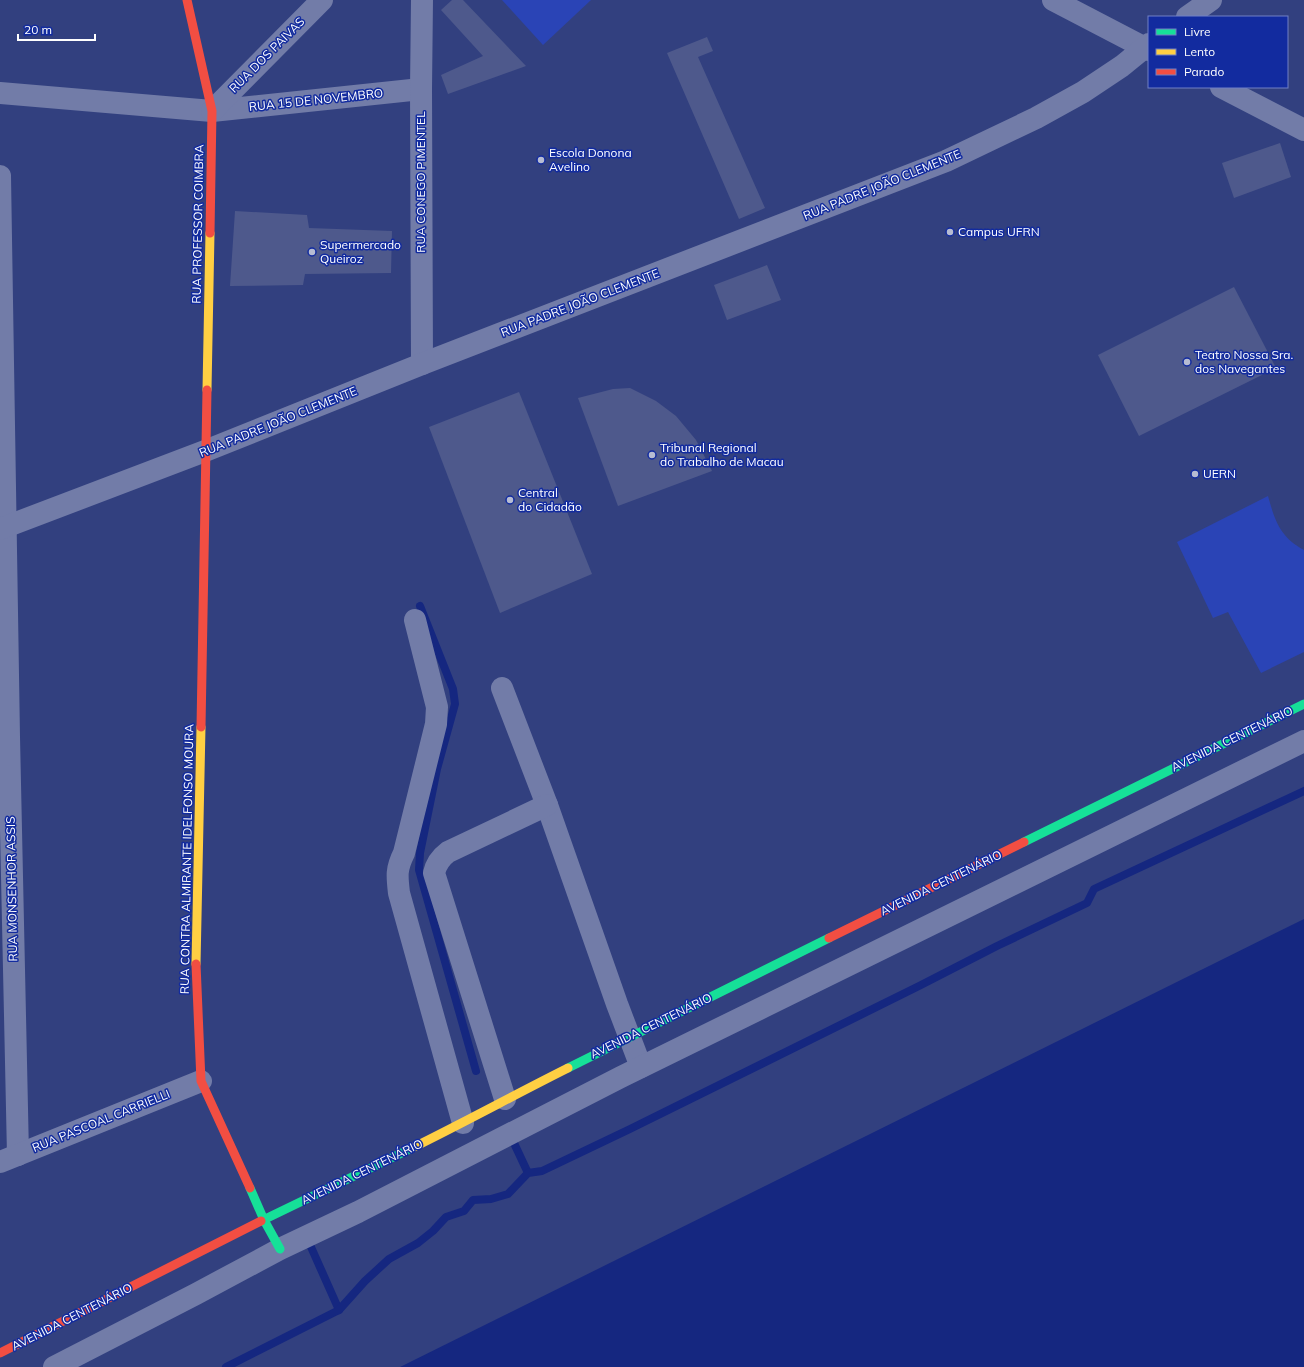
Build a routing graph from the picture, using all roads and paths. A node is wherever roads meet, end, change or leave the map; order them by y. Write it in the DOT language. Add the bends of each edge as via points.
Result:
graph roads {
  1 [pos="187,0"];
  2 [pos="322,0"];
  3 [pos="422,0"];
  4 [pos="1053,0"];
  5 [pos="1211,0"];
  6 [pos="1188,16"];
  7 [pos="1147,47"];
  8 [pos="1223,88"];
  9 [pos="421,89"];
  10 [pos="0,93"];
  11 [pos="212,111"];
  12 [pos="1304,130"];
  13 [pos="0,176"];
  14 [pos="422,364"];
  15 [pos="205,451"];
  16 [pos="3,528"];
  17 [pos="415,620"];
  18 [pos="502,688"];
  19 [pos="1304,704"];
  20 [pos="1304,741"];
  21 [pos="548,805"];
  22 [pos="630,1037"];
  23 [pos="641,1067"];
  24 [pos="201,1081"];
  25 [pos="505,1099"];
  26 [pos="463,1123"];
  27 [pos="9,1158"];
  28 [pos="264,1220"];
  29 [pos="280,1249"];
  30 [pos="0,1353"];
  31 [pos="54,1367"];
  1 -- 11 [label="street, RUA PROFESSOR COIMBRA"];
  2 -- 11 [label="street, RUA DOS PAIVAS"];
  3 -- 9 [label="street, RUA CONEGO PIMENTEL"];
  4 -- 7 [label="street"];
  5 -- 6 [label="street"];
  7 -- 14 [label="street, RUA PADRE JOÃO CLEMENTE" via="1083,92 1036,118 946,161"];
  8 -- 12 [label="street"];
  9 -- 11 [label="street, RUA 15 DE NOVEMBRO"];
  9 -- 14 [label="street, RUA CONEGO PIMENTEL"];
  10 -- 11 [label="street, RUA 15 DE NOVEMBRO"];
  11 -- 15 [label="street, RUA PROFESSOR COIMBRA"];
  13 -- 16 [label="street, RUA MONSENHOR ASSIS"];
  14 -- 15 [label="street, RUA PADRE JOÃO CLEMENTE"];
  15 -- 16 [label="street, RUA PADRE JOÃO CLEMENTE"];
  15 -- 24 [label="street, RUA CONTRA ALMIRANTE IDELFONSO MOURA" via="196,971"];
  16 -- 27 [label="street, RUA MONSENHOR ASSIS" via="9,737"];
  17 -- 26 [label="street" via="437,707 436,724 404,853 398,864 397,878"];
  18 -- 21 [label="street"];
  19 -- 22 [label="street, AVENIDA CENTENÁRIO"];
  20 -- 23 [label="street"];
  21 -- 22 [label="street"];
  21 -- 25 [label="street" via="448,852 440,858 434,873"];
  22 -- 23 [label="street"];
  22 -- 25 [label="street, AVENIDA CENTENÁRIO"];
  23 -- 29 [label="street" via="358,1212"];
  24 -- 27 [label="street, RUA PASCOAL CARRIELLI"];
  24 -- 28 [label="street, RUA CONTRA ALMIRANTE IDELFONSO MOURA"];
  25 -- 26 [label="street, AVENIDA CENTENÁRIO"];
  26 -- 28 [label="street, AVENIDA CENTENÁRIO"];
  28 -- 29 [label="street, RUA CONTRA ALMIRANTE IDELFONSO MOURA"];
  28 -- 30 [label="street, AVENIDA CENTENÁRIO"];
  29 -- 31 [label="street"];
}
